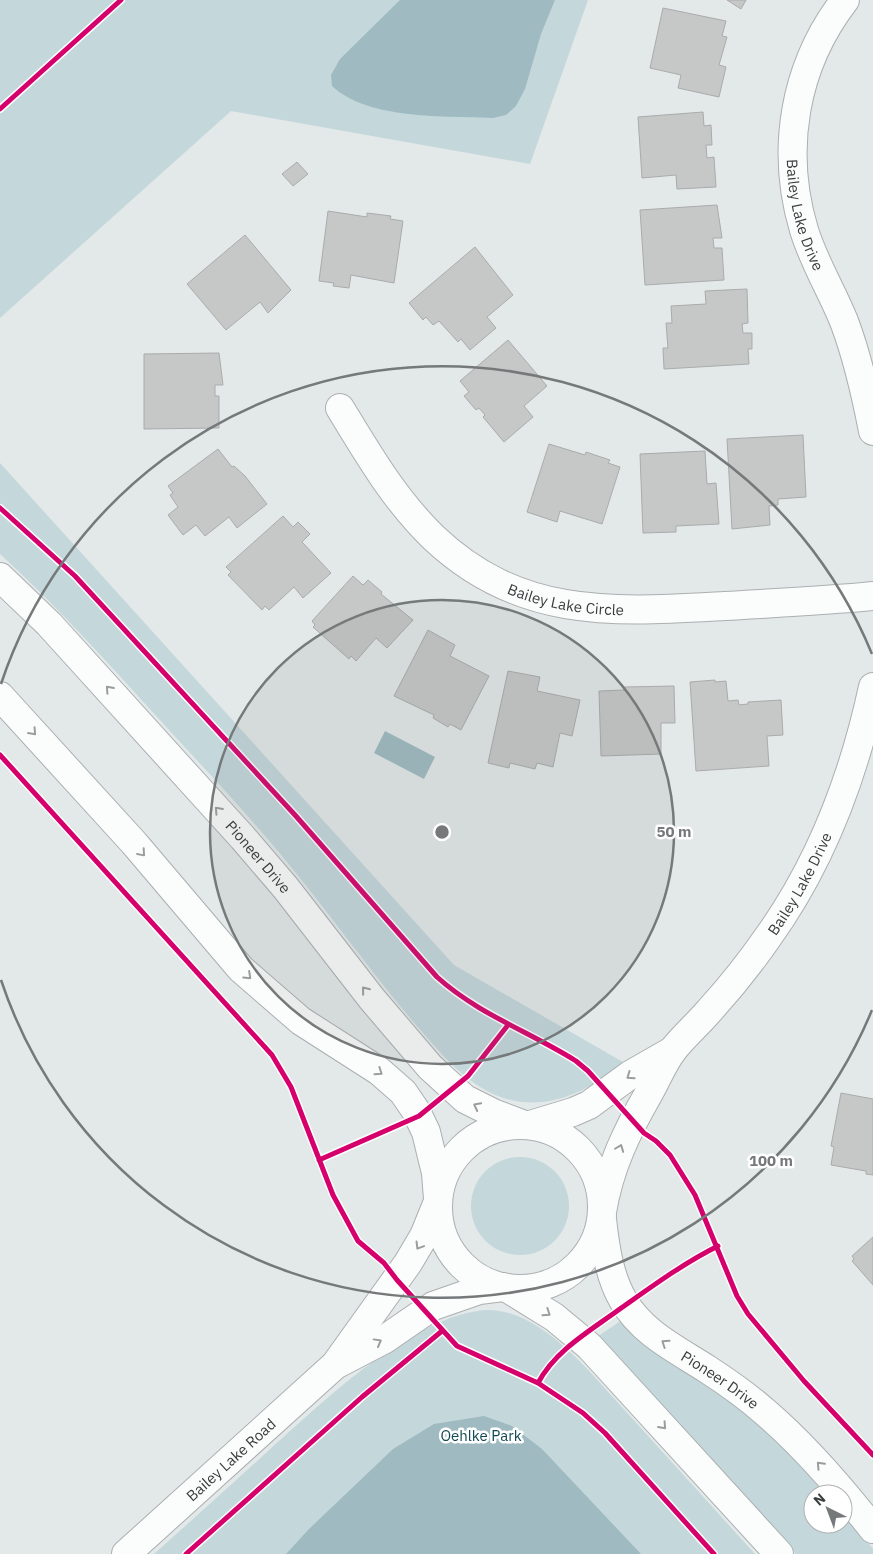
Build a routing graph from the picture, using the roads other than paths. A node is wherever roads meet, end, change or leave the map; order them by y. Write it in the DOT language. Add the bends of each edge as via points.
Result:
graph roads {
  1 [pos="845,0"];
  2 [pos="340,408"];
  3 [pos="873,431"];
  4 [pos="0,577"];
  5 [pos="873,596"];
  6 [pos="873,687"];
  7 [pos="0,696"];
  8 [pos="672,1051"];
  9 [pos="526,1124"];
  10 [pos="438,1200"];
  11 [pos="602,1214"];
  12 [pos="504,1288"];
  13 [pos="335,1365"];
  14 [pos="873,1529"];
  15 [pos="126,1554"];
  16 [pos="779,1554"];
  1 -- 3 [label="street, Bailey Lake Drive" via="820,39 800,86 792,136 792,169 804,232 854,349"];
  2 -- 5 [label="street, Bailey Lake Circle" via="387,484 429,532 476,569 526,593 567,605 625,611"];
  9 -- 4 [label="street, Pioneer Drive, one-way" via="465,1099 430,1067 243,838 50,624"];
  6 -- 8 [label="street, Bailey Lake Drive" via="862,734 840,800 802,881 779,921 748,964"];
  7 -- 10 [label="street, one-way" via="134,843 241,969 301,1022 379,1071 403,1092 416,1111 428,1139"];
  8 -- 9 [label="street, Bailey Lake Drive, one-way" via="630,1075 589,1105"];
  11 -- 8 [label="street, Bailey Lake Drive, one-way" via="609,1181 632,1120"];
  9 -- 10 [label="street" via="499,1127 467,1143 446,1172"];
  9 -- 11 [label="street" via="557,1133 581,1151 597,1178"];
  10 -- 12 [label="street" via="442,1233 456,1258 477,1277"];
  10 -- 13 [label="street, Bailey Lake Road, one-way" via="431,1222 408,1263"];
  11 -- 12 [label="street" via="592,1247 570,1272 541,1286"];
  14 -- 11 [label="street, Pioneer Drive, one-way" via="829,1474 774,1420 729,1384 665,1343 641,1323 617,1287 608,1256"];
  13 -- 12 [label="street, Bailey Lake Road, one-way" via="385,1339 433,1306 479,1290"];
  12 -- 16 [label="street, one-way" via="563,1324 598,1354"];
  13 -- 15 [label="street, Bailey Lake Road"];
}
